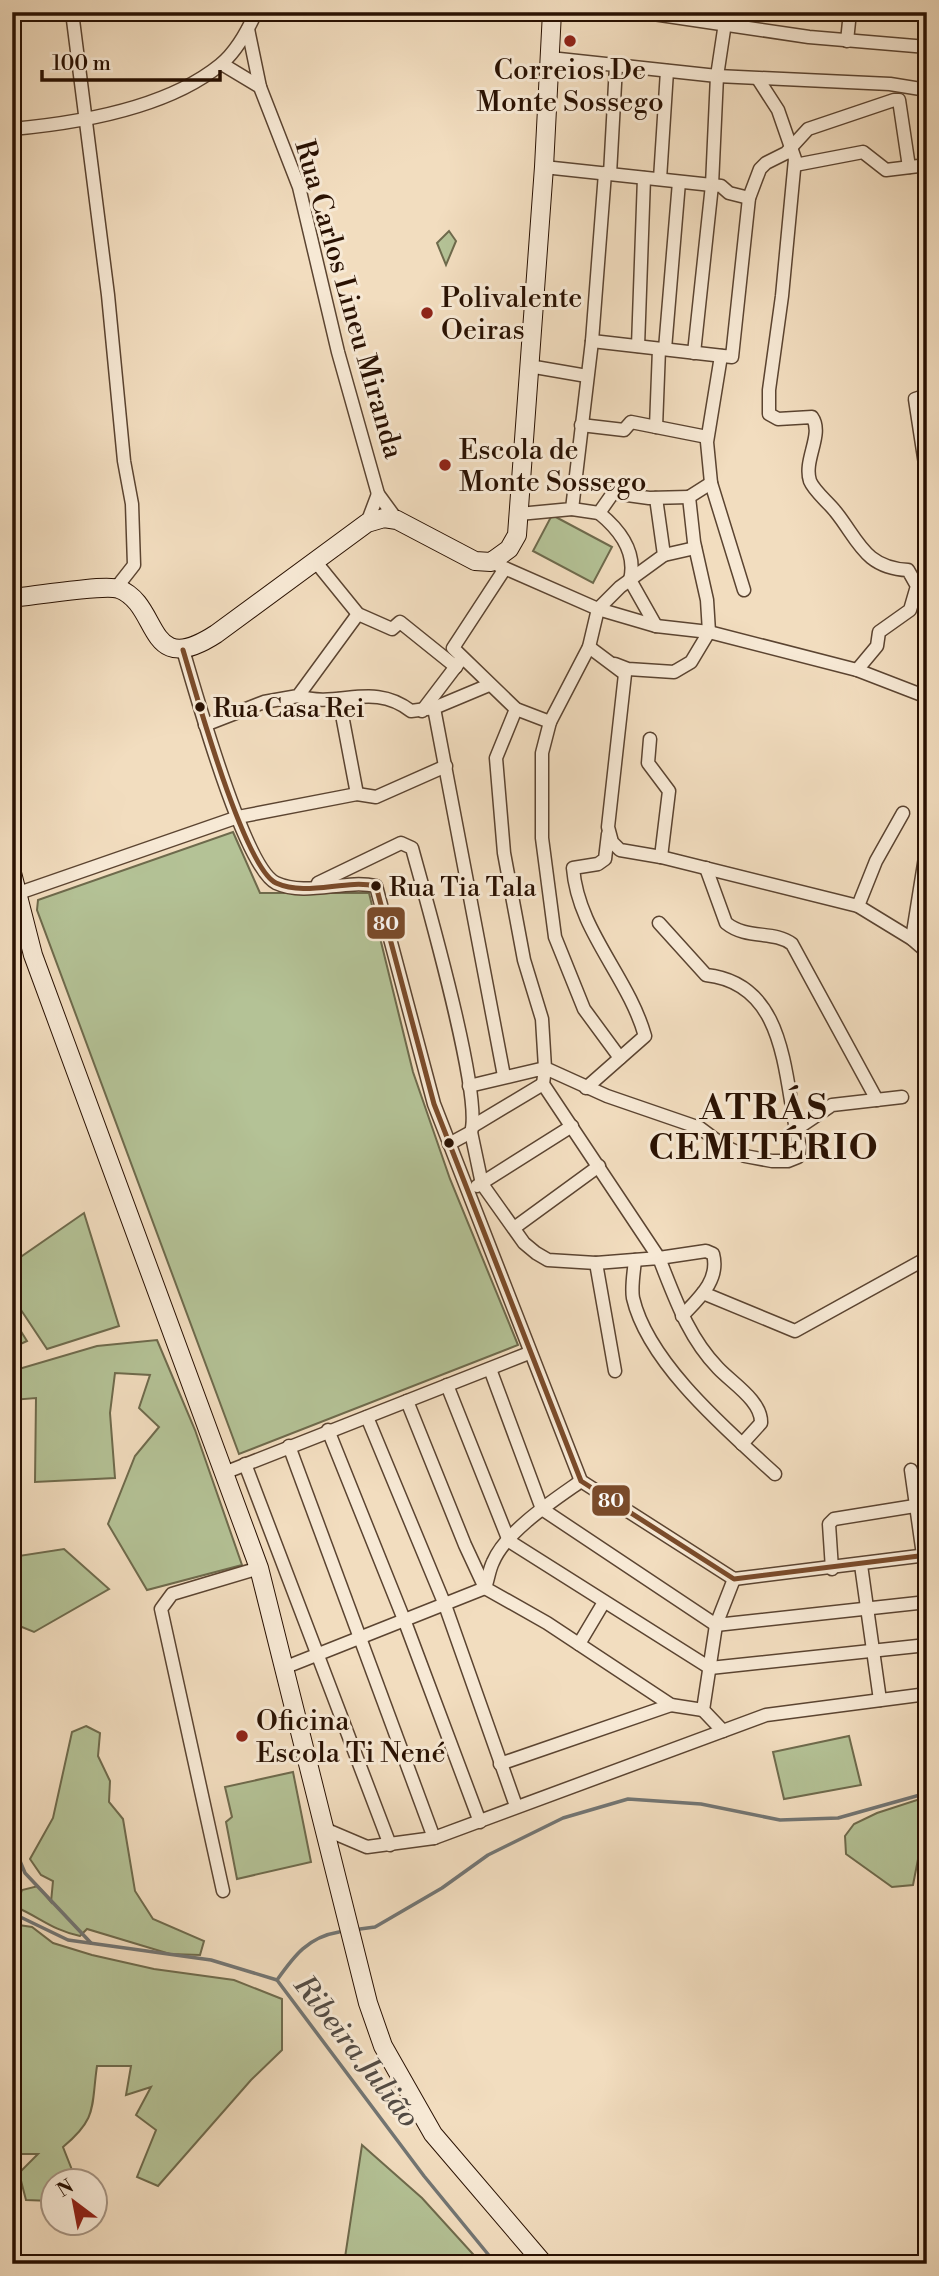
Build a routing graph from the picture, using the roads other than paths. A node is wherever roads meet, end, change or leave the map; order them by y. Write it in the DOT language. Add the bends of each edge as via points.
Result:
graph roads {
  1 [pos="72,12"];
  2 [pos="256,12"];
  3 [pos="552,12"];
  4 [pos="640,12"];
  5 [pos="850,12"];
  6 [pos="655,13"];
  7 [pos="691,16"];
  8 [pos="725,23"];
  9 [pos="248,29"];
  10 [pos="847,41"];
  11 [pos="926,45"];
  12 [pos="550,58"];
  13 [pos="222,64"];
  14 [pos="616,66"];
  15 [pos="667,71"];
  16 [pos="717,76"];
  17 [pos="758,79"];
  18 [pos="260,88"];
  19 [pos="927,90"];
  20 [pos="87,120"];
  21 [pos="12,129"];
  22 [pos="793,146"];
  23 [pos="927,165"];
  24 [pos="794,166"];
  25 [pos="544,167"];
  26 [pos="909,167"];
  27 [pos="607,174"];
  28 [pos="643,178"];
  29 [pos="660,180"];
  30 [pos="679,182"];
  31 [pos="712,185"];
  32 [pos="748,198"];
  33 [pos="592,341"];
  34 [pos="638,346"];
  35 [pos="662,349"];
  36 [pos="694,353"];
  37 [pos="721,356"];
  38 [pos="529,366"];
  39 [pos="587,376"];
  40 [pos="927,395"];
  41 [pos="581,425"];
  42 [pos="656,427"];
  43 [pos="708,438"];
  44 [pos="927,477"];
  45 [pos="711,483"];
  46 [pos="379,494"];
  47 [pos="656,498"];
  48 [pos="689,498"];
  49 [pos="572,509"];
  50 [pos="599,513"];
  51 [pos="519,514"];
  52 [pos="397,520"];
  53 [pos="367,523"];
  54 [pos="695,548"];
  55 [pos="664,555"];
  56 [pos="315,561"];
  57 [pos="497,566"];
  58 [pos="630,580"];
  59 [pos="116,588"];
  60 [pos="744,590"];
  61 [pos="12,598"];
  62 [pos="598,609"];
  63 [pos="358,614"];
  64 [pos="656,626"];
  65 [pos="709,632"];
  66 [pos="589,647"];
  67 [pos="183,650"];
  68 [pos="459,662"];
  69 [pos="612,663"];
  70 [pos="857,670"];
  71 [pos="489,685"];
  72 [pos="298,696"];
  73 [pos="927,697"];
  74 [pos="339,699"];
  75 [pos="516,709"];
  76 [pos="428,710"];
  77 [pos="550,723"];
  78 [pos="205,725"];
  79 [pos="650,738"];
  80 [pos="446,766"];
  81 [pos="357,794"];
  82 [pos="903,813"];
  83 [pos="238,817"];
  84 [pos="608,827"];
  85 [pos="927,845"];
  86 [pos="661,857"];
  87 [pos="706,868"];
  88 [pos="12,873"];
  89 [pos="308,888"];
  90 [pos="16,894"];
  91 [pos="858,906"];
  92 [pos="659,923"];
  93 [pos="912,939"];
  94 [pos="927,952"];
  95 [pos="620,1058"];
  96 [pos="545,1068"];
  97 [pos="504,1076"];
  98 [pos="543,1084"];
  99 [pos="469,1086"];
  100 [pos="586,1088"];
  101 [pos="902,1097"];
  102 [pos="877,1100"];
  103 [pos="572,1126"];
  104 [pos="472,1129"];
  105 [pos="795,1130"];
  106 [pos="449,1144"];
  107 [pos="598,1166"];
  108 [pos="482,1184"];
  109 [pos="468,1191"];
  110 [pos="514,1228"];
  111 [pos="659,1258"];
  112 [pos="927,1258"];
  113 [pos="635,1260"];
  114 [pos="596,1263"];
  115 [pos="704,1293"];
  116 [pos="682,1316"];
  117 [pos="529,1353"];
  118 [pos="490,1369"];
  119 [pos="615,1371"];
  120 [pos="447,1385"];
  121 [pos="407,1401"];
  122 [pos="367,1417"];
  123 [pos="328,1430"];
  124 [pos="742,1444"];
  125 [pos="289,1446"];
  126 [pos="244,1464"];
  127 [pos="911,1470"];
  128 [pos="224,1472"];
  129 [pos="775,1474"];
  130 [pos="581,1481"];
  131 [pos="921,1505"];
  132 [pos="542,1509"];
  133 [pos="509,1541"];
  134 [pos="925,1555"];
  135 [pos="861,1566"];
  136 [pos="260,1567"];
  137 [pos="832,1569"];
  138 [pos="734,1580"];
  139 [pos="485,1588"];
  140 [pos="604,1602"];
  141 [pos="927,1602"];
  142 [pos="445,1605"];
  143 [pos="866,1610"];
  144 [pos="405,1622"];
  145 [pos="716,1625"];
  146 [pos="363,1639"];
  147 [pos="579,1644"];
  148 [pos="927,1645"];
  149 [pos="872,1652"];
  150 [pos="316,1656"];
  151 [pos="286,1667"];
  152 [pos="710,1668"];
  153 [pos="927,1694"];
  154 [pos="880,1700"];
  155 [pos="671,1705"];
  156 [pos="703,1710"];
  157 [pos="723,1731"];
  158 [pos="500,1764"];
  159 [pos="516,1806"];
  160 [pos="480,1822"];
  161 [pos="327,1830"];
  162 [pos="434,1838"];
  163 [pos="390,1845"];
  164 [pos="223,1891"];
  165 [pos="544,2264"];
  1 -- 20 [label="street"];
  2 -- 9 [label="street"];
  3 -- 12 [label="main road"];
  4 -- 6 [label="street"];
  5 -- 10 [label="street"];
  6 -- 7 [label="street"];
  7 -- 8 [label="street"];
  8 -- 10 [label="street"];
  8 -- 16 [label="street"];
  9 -- 13 [label="street"];
  9 -- 18 [label="street, Rua Carlos Lineu Miranda"];
  10 -- 11 [label="street"];
  12 -- 14 [label="street"];
  12 -- 25 [label="main road"];
  13 -- 18 [label="street"];
  13 -- 20 [label="street" via="163,97"];
  14 -- 15 [label="street"];
  14 -- 27 [label="street"];
  15 -- 16 [label="street"];
  15 -- 29 [label="street"];
  16 -- 17 [label="street"];
  16 -- 31 [label="street"];
  17 -- 19 [label="street" via="890,84"];
  17 -- 22 [label="street"];
  18 -- 46 [label="street, Rua Carlos Lineu Miranda" via="299,187 338,352"];
  20 -- 21 [label="street"];
  20 -- 59 [label="street" via="132,503 134,565"];
  22 -- 24 [label="street"];
  22 -- 26 [label="street" via="808,129 899,100"];
  22 -- 32 [label="street" via="766,163"];
  23 -- 26 [label="street"];
  24 -- 26 [label="street" via="863,152 886,170"];
  24 -- 70 [label="street" via="769,414 778,419 812,417 817,428 810,451 810,481 855,543 885,564 908,570 918,586 910,610 879,632 877,646"];
  25 -- 27 [label="street"];
  25 -- 38 [label="main road"];
  27 -- 28 [label="street"];
  27 -- 33 [label="street"];
  28 -- 29 [label="street"];
  28 -- 34 [label="street"];
  29 -- 30 [label="street"];
  30 -- 31 [label="street"];
  30 -- 35 [label="street"];
  31 -- 32 [label="street"];
  31 -- 36 [label="street"];
  32 -- 37 [label="street" via="732,357"];
  33 -- 34 [label="street"];
  33 -- 39 [label="street"];
  34 -- 35 [label="street"];
  35 -- 36 [label="street"];
  35 -- 42 [label="street"];
  36 -- 37 [label="street"];
  37 -- 43 [label="street"];
  38 -- 39 [label="street"];
  38 -- 51 [label="main road"];
  39 -- 41 [label="street"];
  40 -- 44 [label="street" via="915,399"];
  41 -- 42 [label="street" via="624,430 631,422"];
  41 -- 49 [label="street"];
  42 -- 43 [label="street"];
  43 -- 45 [label="street"];
  45 -- 48 [label="street"];
  45 -- 60 [label="street"];
  46 -- 52 [label="street, Rua Carlos Lineu Miranda"];
  46 -- 53 [label="street"];
  47 -- 48 [label="street"];
  47 -- 50 [label="street" via="613,493"];
  47 -- 55 [label="street"];
  48 -- 54 [label="street"];
  49 -- 50 [label="street"];
  49 -- 51 [label="street"];
  50 -- 58 [label="street" via="616,527 628,547 634,567"];
  51 -- 57 [label="main road" via="517,535"];
  52 -- 53 [label="main road"];
  52 -- 57 [label="main road" via="475,561"];
  53 -- 56 [label="main road"];
  54 -- 55 [label="street"];
  54 -- 65 [label="street"];
  55 -- 58 [label="street"];
  56 -- 63 [label="street"];
  56 -- 67 [label="main road" via="216,634"];
  57 -- 62 [label="street"];
  57 -- 68 [label="street" via="453,649"];
  58 -- 62 [label="street"];
  58 -- 64 [label="street"];
  59 -- 61 [label="main road"];
  59 -- 67 [label="main road" via="139,603 157,636"];
  62 -- 64 [label="street"];
  62 -- 66 [label="street"];
  63 -- 68 [label="street" via="392,629 400,622"];
  63 -- 72 [label="street"];
  64 -- 65 [label="street"];
  65 -- 69 [label="street" via="691,662 674,672 628,669"];
  65 -- 70 [label="street"];
  66 -- 69 [label="street"];
  66 -- 77 [label="street"];
  67 -- 78 [label="street"];
  68 -- 71 [label="street"];
  68 -- 76 [label="street"];
  69 -- 84 [label="street" via="625,674"];
  70 -- 73 [label="street"];
  71 -- 75 [label="street"];
  71 -- 76 [label="street"];
  72 -- 74 [label="street" via="318,701"];
  72 -- 78 [label="street" via="264,702"];
  74 -- 76 [label="street" via="355,695 392,699 411,712"];
  74 -- 81 [label="street"];
  75 -- 77 [label="street"];
  75 -- 96 [label="street" via="496,758 504,853 524,960 542,1019"];
  76 -- 80 [label="street"];
  77 -- 95 [label="street" via="542,753 542,838 555,937 584,1009"];
  78 -- 83 [label="street"];
  79 -- 86 [label="street" via="648,763 669,791"];
  80 -- 81 [label="street" via="376,797"];
  80 -- 97 [label="street"];
  81 -- 83 [label="street"];
  82 -- 91 [label="street"];
  83 -- 89 [label="street" via="265,875 285,886"];
  83 -- 90 [label="street"];
  84 -- 86 [label="street" via="620,850"];
  84 -- 95 [label="street" via="605,859 573,868 585,920 607,954 644,1032 643,1039"];
  85 -- 93 [label="street"];
  86 -- 87 [label="street"];
  87 -- 91 [label="street"];
  87 -- 102 [label="street" via="726,923 750,935 785,938 792,944"];
  88 -- 90 [label="main road"];
  89 -- 99 [label="street" via="401,843 412,849"];
  89 -- 106 [label="street" via="357,882 376,886 434,1104"];
  90 -- 128 [label="main road" via="33,955"];
  91 -- 93 [label="street"];
  92 -- 105 [label="street" via="706,975 725,977 764,1005 785,1062"];
  93 -- 94 [label="street"];
  95 -- 100 [label="street"];
  96 -- 97 [label="street"];
  96 -- 98 [label="street"];
  96 -- 100 [label="street"];
  97 -- 99 [label="street"];
  98 -- 103 [label="street"];
  98 -- 104 [label="street"];
  99 -- 104 [label="street"];
  100 -- 105 [label="street" via="700,1128 745,1156 772,1161 798,1157"];
  101 -- 102 [label="street"];
  102 -- 105 [label="street" via="832,1105"];
  103 -- 107 [label="street"];
  103 -- 108 [label="street"];
  104 -- 106 [label="street"];
  104 -- 108 [label="street"];
  106 -- 109 [label="street"];
  107 -- 110 [label="street"];
  107 -- 111 [label="street"];
  108 -- 109 [label="street"];
  108 -- 110 [label="street"];
  109 -- 117 [label="street"];
  110 -- 114 [label="street" via="524,1243 548,1260"];
  111 -- 113 [label="street"];
  111 -- 115 [label="street" via="706,1251 713,1254 713,1278"];
  111 -- 116 [label="street"];
  112 -- 115 [label="street" via="795,1331"];
  113 -- 114 [label="street"];
  113 -- 124 [label="street" via="633,1296 643,1323 672,1370"];
  114 -- 119 [label="street"];
  115 -- 116 [label="street"];
  116 -- 124 [label="street" via="716,1366 758,1408 761,1423"];
  117 -- 118 [label="street"];
  117 -- 130 [label="street"];
  118 -- 120 [label="street"];
  118 -- 132 [label="street"];
  120 -- 121 [label="street"];
  120 -- 133 [label="street"];
  121 -- 122 [label="street"];
  121 -- 139 [label="street"];
  122 -- 123 [label="street"];
  122 -- 142 [label="street"];
  123 -- 125 [label="street"];
  123 -- 144 [label="street"];
  124 -- 129 [label="street"];
  125 -- 126 [label="street"];
  125 -- 146 [label="street"];
  126 -- 128 [label="street"];
  126 -- 150 [label="street"];
  127 -- 131 [label="street"];
  128 -- 136 [label="main road"];
  130 -- 132 [label="street"];
  130 -- 138 [label="street"];
  131 -- 134 [label="street"];
  131 -- 137 [label="street" via="834,1519 829,1524"];
  132 -- 133 [label="street"];
  132 -- 145 [label="street"];
  133 -- 139 [label="street" via="493,1560"];
  133 -- 140 [label="street"];
  134 -- 135 [label="street"];
  135 -- 137 [label="street"];
  135 -- 143 [label="street"];
  136 -- 151 [label="main road"];
  136 -- 164 [label="street" via="172,1594 161,1609"];
  137 -- 138 [label="street"];
  138 -- 145 [label="street"];
  139 -- 142 [label="street"];
  139 -- 147 [label="street"];
  140 -- 147 [label="street"];
  140 -- 152 [label="street"];
  141 -- 143 [label="street"];
  142 -- 144 [label="street"];
  142 -- 158 [label="street"];
  143 -- 145 [label="street"];
  143 -- 149 [label="street"];
  144 -- 146 [label="street"];
  144 -- 160 [label="street"];
  145 -- 152 [label="street"];
  146 -- 150 [label="street"];
  146 -- 162 [label="street"];
  147 -- 155 [label="street"];
  148 -- 149 [label="street"];
  149 -- 152 [label="street"];
  149 -- 154 [label="street"];
  150 -- 151 [label="street"];
  150 -- 163 [label="street"];
  151 -- 161 [label="main road"];
  152 -- 156 [label="street"];
  153 -- 154 [label="street"];
  154 -- 157 [label="street" via="766,1715"];
  155 -- 156 [label="street"];
  155 -- 158 [label="street"];
  156 -- 157 [label="street"];
  157 -- 159 [label="street"];
  158 -- 159 [label="street"];
  159 -- 160 [label="street"];
  160 -- 162 [label="street"];
  161 -- 163 [label="street" via="367,1847"];
  161 -- 165 [label="main road" via="368,2003 383,2046 433,2134"];
  162 -- 163 [label="street"];
}
